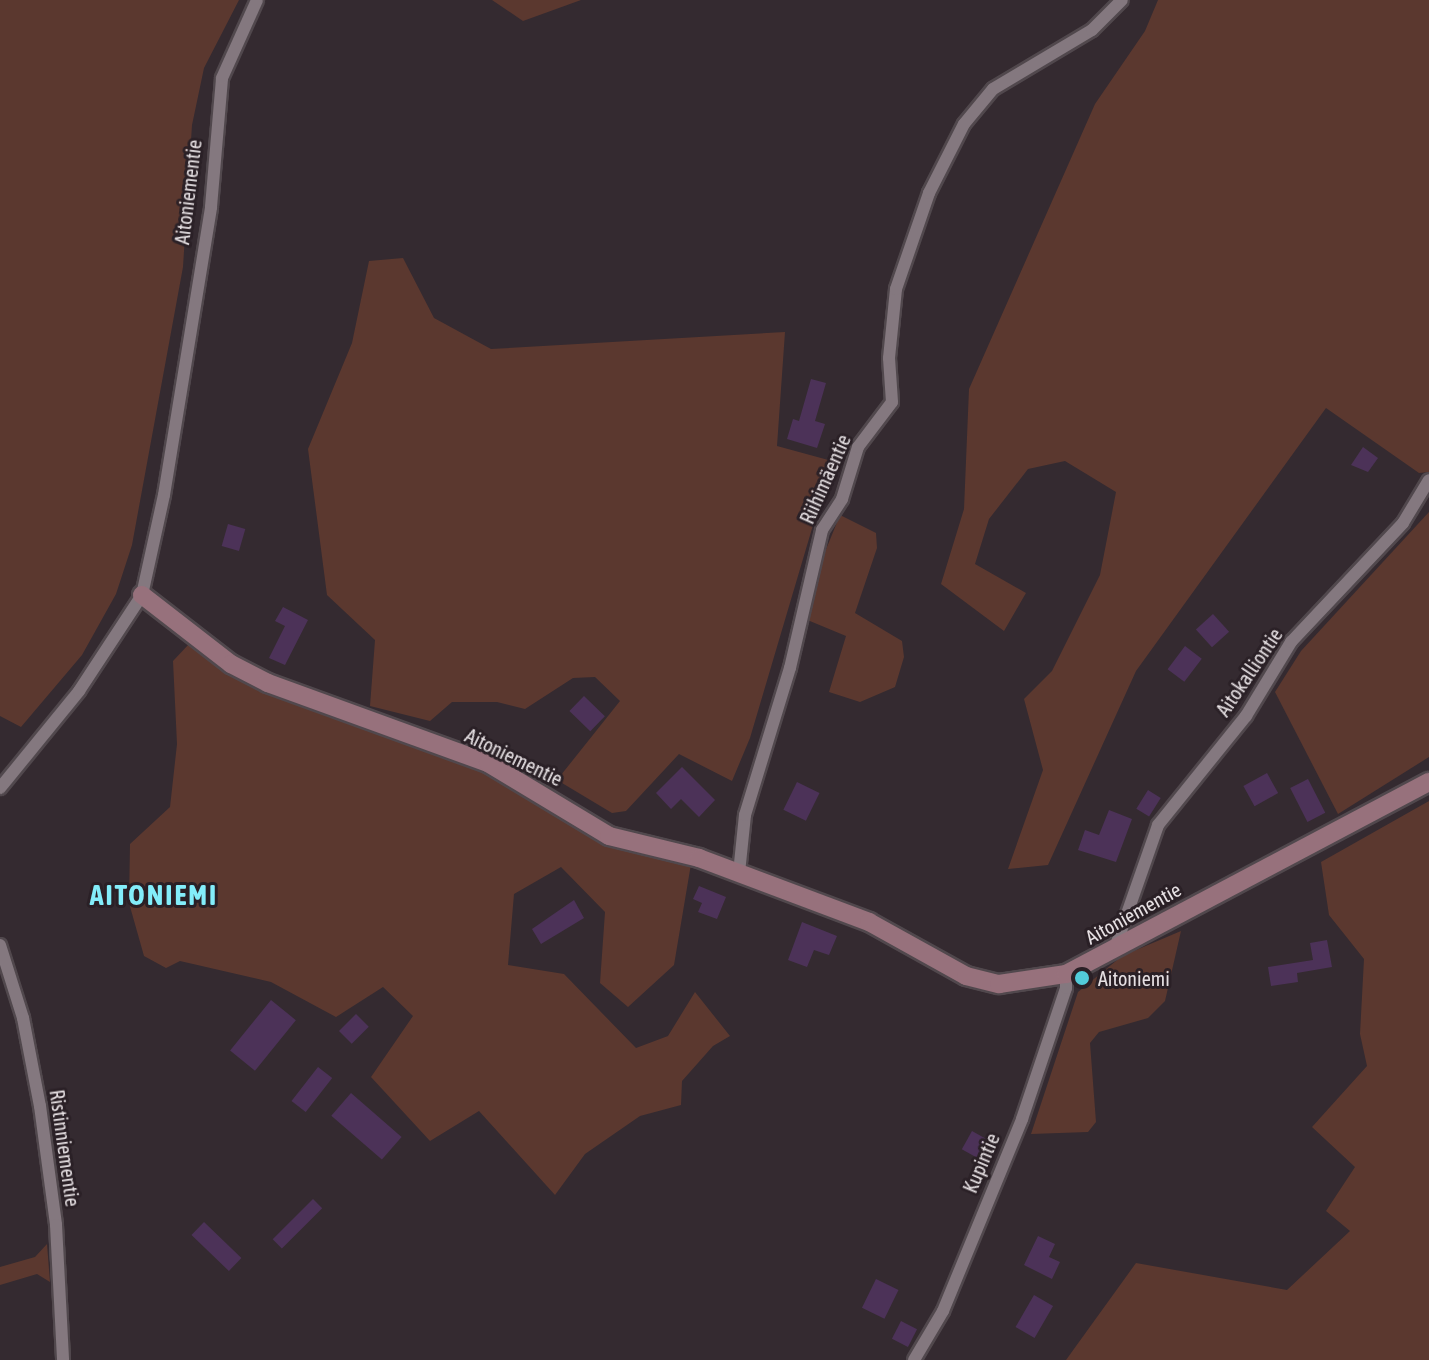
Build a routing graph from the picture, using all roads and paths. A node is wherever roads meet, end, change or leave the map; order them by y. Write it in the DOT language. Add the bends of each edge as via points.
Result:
graph roads {
  1 [pos="257,0"];
  2 [pos="1122,0"];
  3 [pos="1429,480"];
  4 [pos="142,595"];
  5 [pos="1429,782"];
  6 [pos="0,788"];
  7 [pos="739,873"];
  8 [pos="0,945"];
  9 [pos="1115,948"];
  10 [pos="1066,974"];
  11 [pos="63,1360"];
  12 [pos="914,1360"];
  1 -- 4 [label="street, Aitoniementie" via="222,78 211,207 164,495"];
  2 -- 7 [label="street, Riihimäentie" via="1092,30 993,89 964,124 929,193 896,289 889,358 892,402 858,447 842,499 822,530 790,668 745,815"];
  3 -- 9 [label="street, Aitokalliontie" via="1403,523 1291,642 1246,716 1158,825"];
  4 -- 6 [label="street" via="79,691"];
  4 -- 7 [label="street, Aitoniementie" via="231,664 268,683 488,763 609,836"];
  5 -- 9 [label="street, Aitoniementie"];
  7 -- 10 [label="street, Aitoniementie" via="869,922 966,976 999,984"];
  8 -- 11 [label="street, Ristinniementie" via="26,1029 40,1106 59,1255"];
  9 -- 10 [label="street, Aitoniementie"];
  10 -- 12 [label="street, Kupintie" via="1066,988 1022,1119 943,1311"];
}
